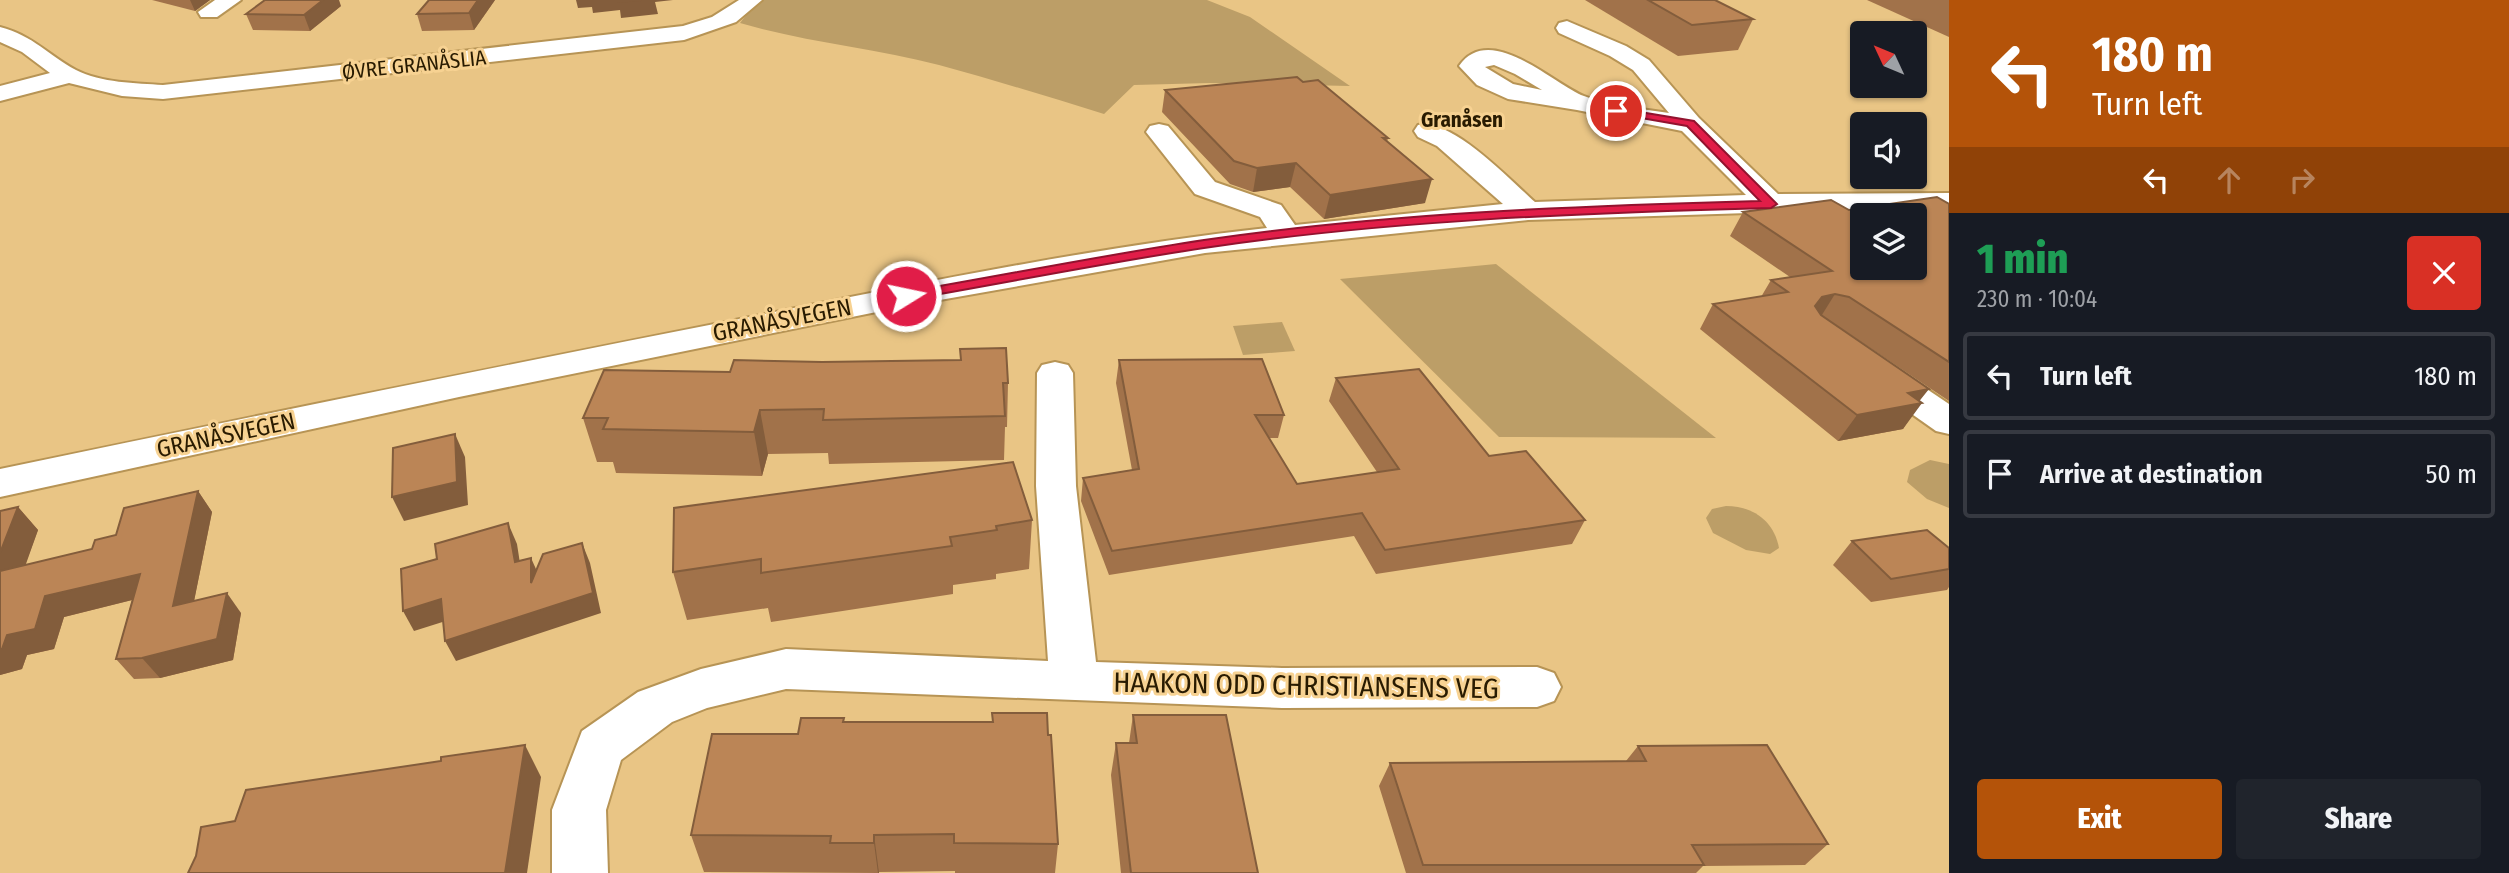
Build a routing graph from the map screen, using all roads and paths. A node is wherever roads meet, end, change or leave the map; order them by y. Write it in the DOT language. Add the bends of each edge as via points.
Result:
graph roads {
  1 [pos="230,0"];
  2 [pos="249,0"];
  3 [pos="751,0"];
  4 [pos="209,12"];
  5 [pos="1567,28"];
  6 [pos="0,34"];
  7 [pos="69,76"];
  8 [pos="0,94"];
  9 [pos="1574,101"];
  10 [pos="1690,124"];
  11 [pos="1427,131"];
  12 [pos="1159,132"];
  13 [pos="1949,202"];
  14 [pos="1771,204"];
  15 [pos="1528,211"];
  16 [pos="1283,213"];
  17 [pos="1852,354"];
  18 [pos="1055,373"];
  19 [pos="1949,422"];
  20 [pos="0,483"];
  21 [pos="1074,682"];
  22 [pos="1537,687"];
  23 [pos="580,873"];
  1 -- 2 [label="street"];
  1 -- 4 [label="street"];
  3 -- 7 [label="street, ØVRE GRANÅSLIA" via="723,21 684,33 248,83 163,92 121,89"];
  5 -- 10 [label="street" via="1641,65"];
  6 -- 7 [label="street, ØVRE GRANÅSLIA" via="30,47"];
  7 -- 8 [label="street, ØVRE GRANÅSLIA"];
  9 -- 10 [label="street"];
  10 -- 14 [label="street"];
  11 -- 15 [label="street" via="1446,140"];
  12 -- 16 [label="street" via="1205,188"];
  13 -- 14 [label="street, GRANÅSVEGEN"];
  14 -- 15 [label="street, GRANÅSVEGEN"];
  15 -- 16 [label="street, GRANÅSVEGEN"];
  16 -- 20 [label="street, GRANÅSVEGEN" via="1205,244 906,296"];
  17 -- 19 [label="street"];
  18 -- 21 [label="street" via="1056,486"];
  21 -- 22 [label="street, HAAKON ODD CHRISTIANSENS VEG" via="1282,688"];
  21 -- 23 [label="street, HAAKON ODD CHRISTIANSENS VEG" via="786,669 701,689 655,708 600,747 579,810"];
}
